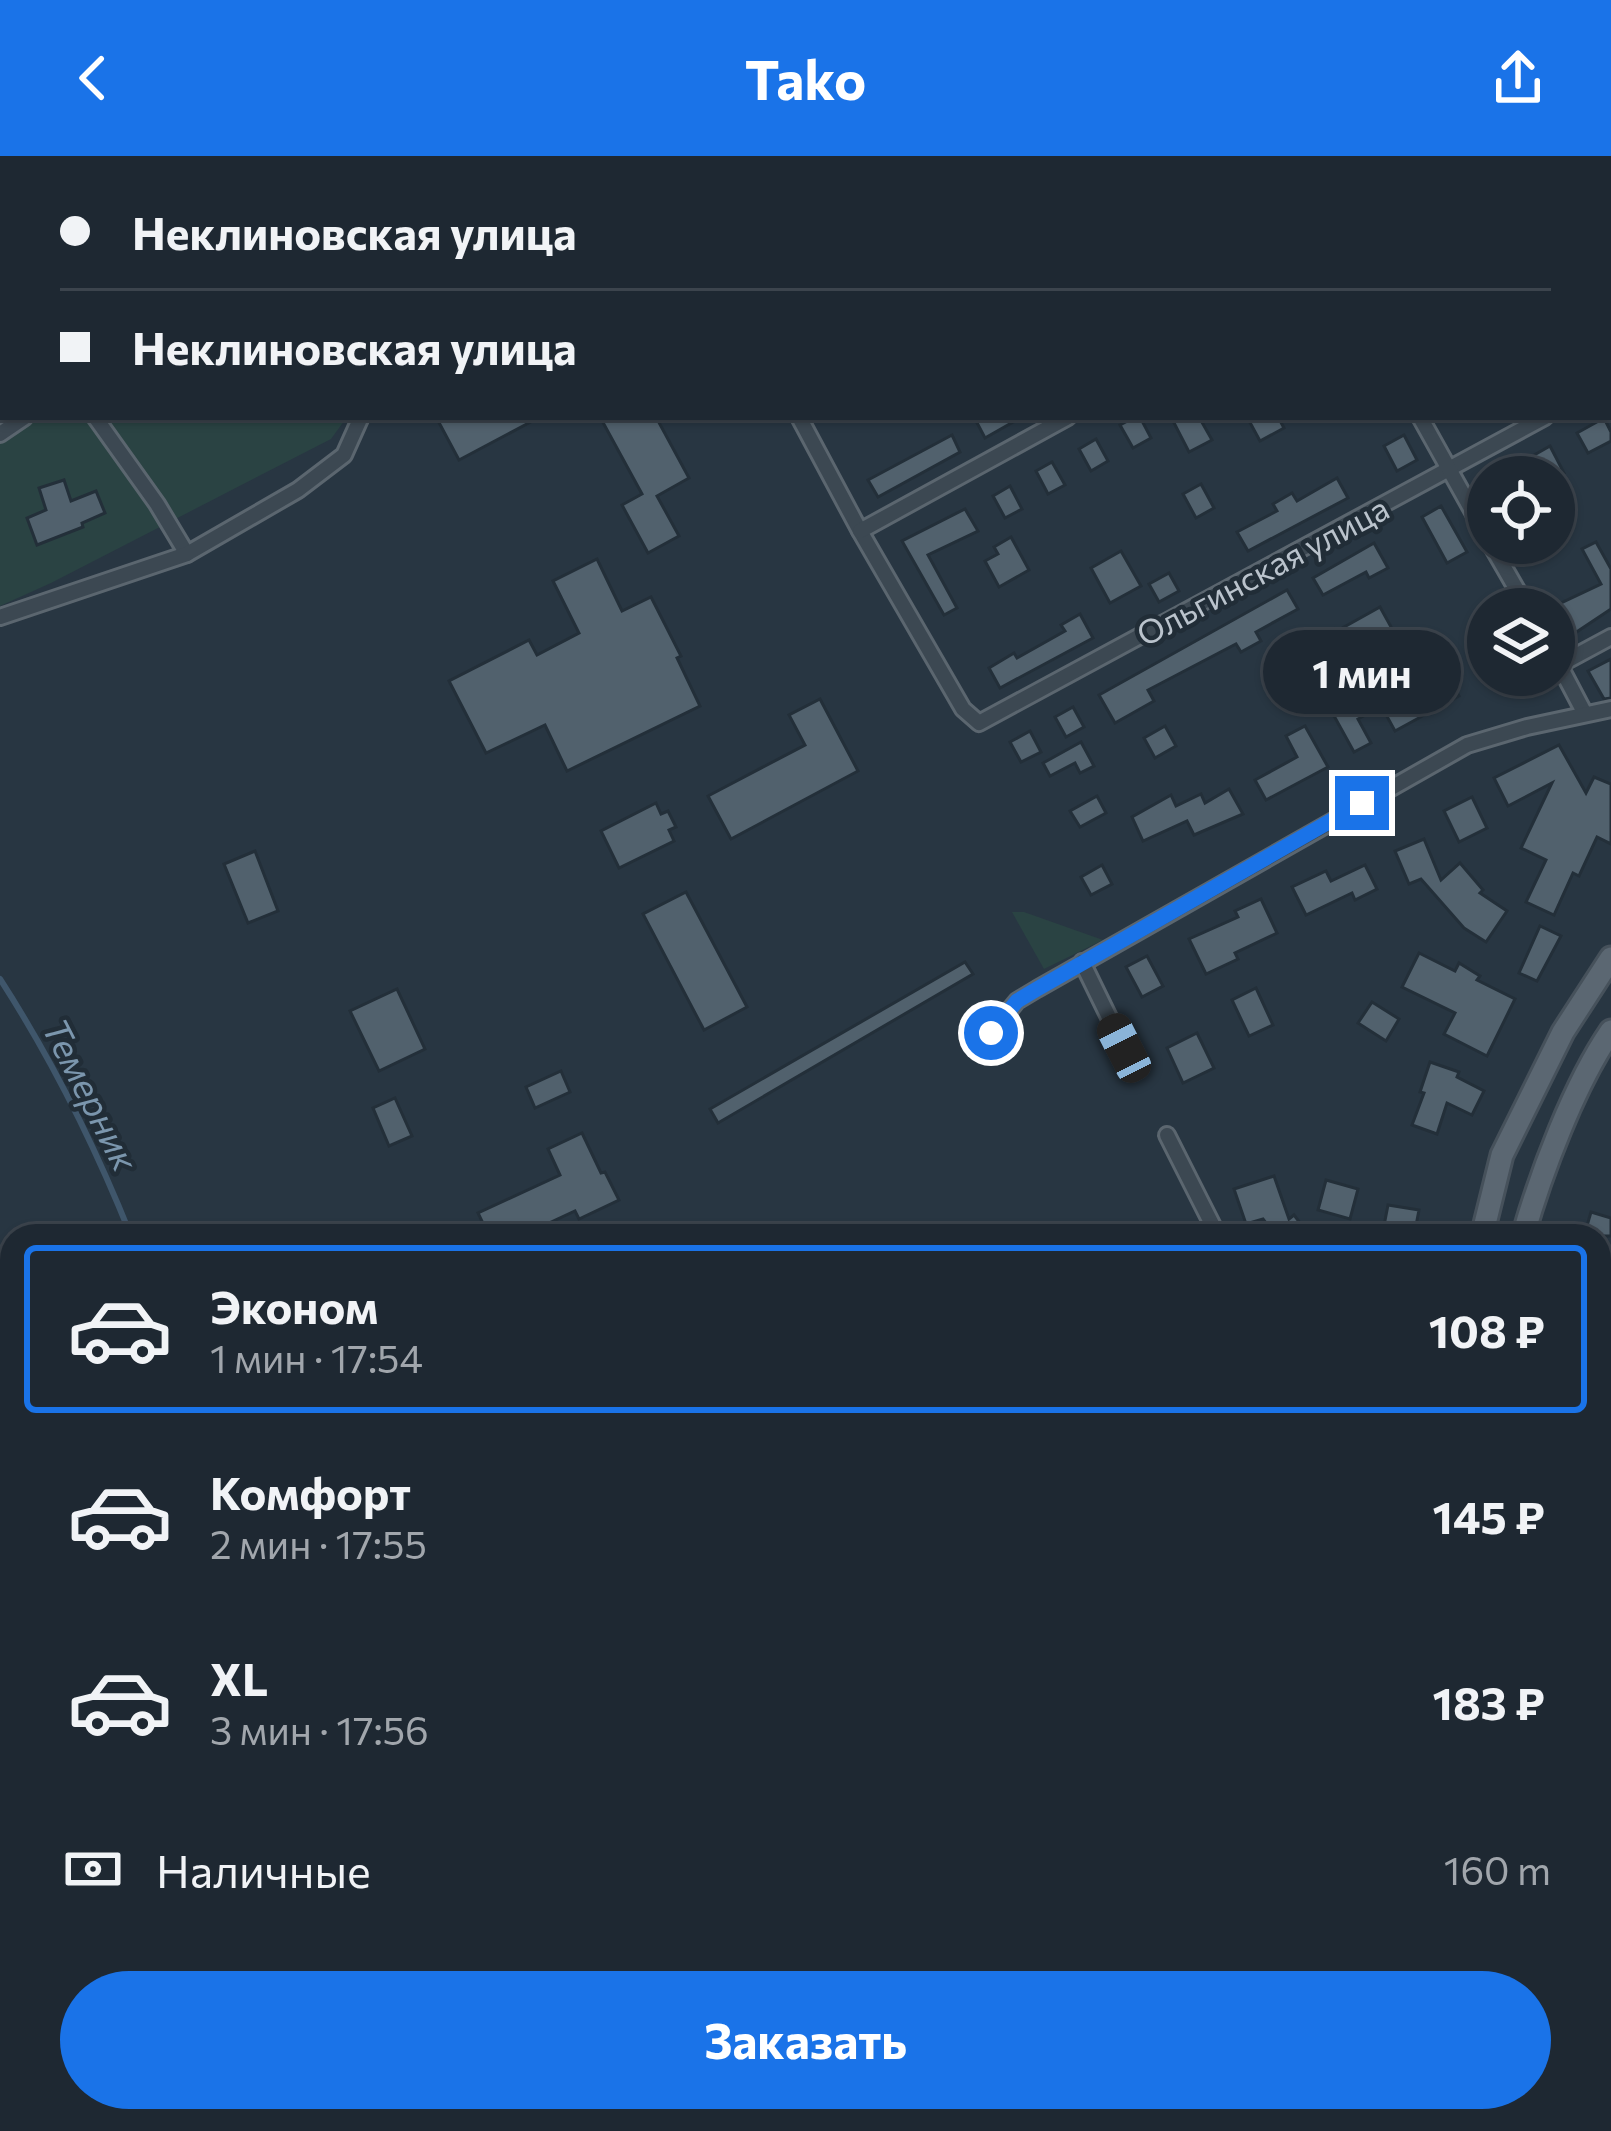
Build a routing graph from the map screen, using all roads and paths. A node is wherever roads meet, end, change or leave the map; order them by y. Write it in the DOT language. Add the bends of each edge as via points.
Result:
graph roads {
  1 [pos="97,420"];
  2 [pos="360,420"];
  3 [pos="801,420"];
  4 [pos="1063,420"];
  5 [pos="1422,420"];
  6 [pos="1539,420"];
  7 [pos="1449,469"];
  8 [pos="1467,501"];
  9 [pos="860,531"];
  10 [pos="187,554"];
  11 [pos="0,617"];
  12 [pos="1611,637"];
  13 [pos="1575,652"];
  14 [pos="1575,695"];
  15 [pos="1611,709"];
  16 [pos="1585,714"];
  17 [pos="1611,958"];
  18 [pos="1082,962"];
  19 [pos="1611,1031"];
  20 [pos="991,1033"];
  21 [pos="1124,1048"];
  22 [pos="1167,1135"];
  23 [pos="1212,1224"];
  24 [pos="1484,1224"];
  25 [pos="1527,1224"];
  1 -- 10 [label="street"];
  2 -- 10 [label="street" via="344,455"];
  3 -- 9 [label="street"];
  4 -- 9 [label="street"];
  5 -- 7 [label="street"];
  6 -- 7 [label="street, Ольгинская улица"];
  7 -- 8 [label="street"];
  7 -- 9 [label="street, Ольгинская улица" via="979,724"];
  10 -- 11 [label="street"];
  12 -- 13 [label="street"];
  14 -- 16 [label="street"];
  15 -- 16 [label="street"];
  16 -- 18 [label="street" via="1467,745"];
  17 -- 24 [label="main road" via="1563,1032 1502,1155"];
  18 -- 20 [label="street" via="1017,1001"];
  18 -- 21 [label="street"];
  19 -- 25 [label="main road" via="1552,1151"];
  22 -- 23 [label="street"];
}
